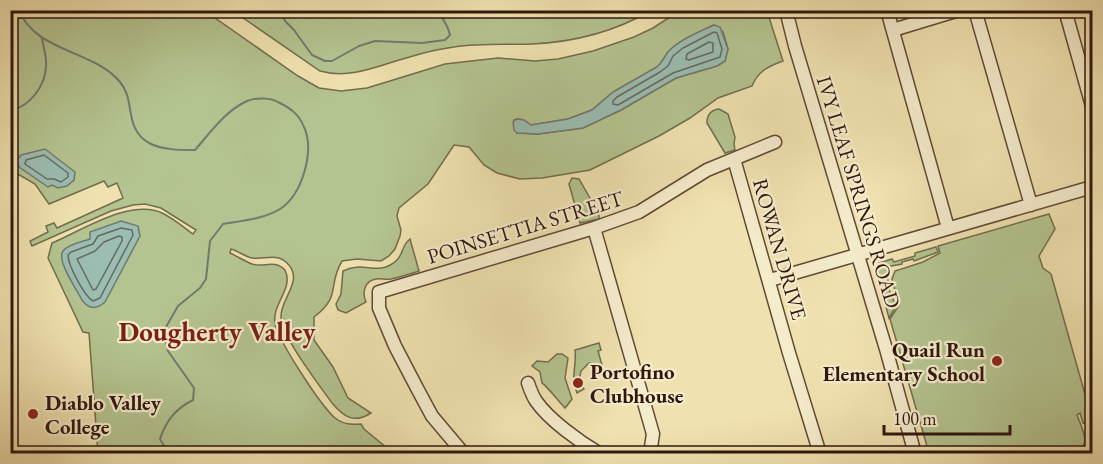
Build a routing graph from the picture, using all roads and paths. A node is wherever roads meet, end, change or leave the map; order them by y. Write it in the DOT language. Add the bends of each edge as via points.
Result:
graph roads {
  1 [pos="786,10"];
  2 [pos="887,10"];
  3 [pos="959,10"];
  4 [pos="975,10"];
  5 [pos="1065,10"];
  6 [pos="893,30"];
  7 [pos="1092,106"];
  8 [pos="775,142"];
  9 [pos="734,159"];
  10 [pos="1092,187"];
  11 [pos="1031,205"];
  12 [pos="594,228"];
  13 [pos="948,228"];
  14 [pos="851,257"];
  15 [pos="770,280"];
  16 [pos="528,383"];
  17 [pos="464,453"];
  18 [pos="600,453"];
  19 [pos="650,453"];
  20 [pos="820,453"];
  21 [pos="915,453"];
  1 -- 14 [label="street, IVY LEAF SPRINGS ROAD"];
  2 -- 6 [label="street"];
  3 -- 6 [label="street"];
  4 -- 11 [label="street"];
  5 -- 7 [label="street"];
  6 -- 13 [label="street"];
  8 -- 9 [label="street, POINSETTIA STREET"];
  9 -- 12 [label="street, POINSETTIA STREET" via="707,170 639,212"];
  9 -- 15 [label="street, ROWAN DRIVE"];
  10 -- 11 [label="street"];
  11 -- 13 [label="street"];
  12 -- 17 [label="street, POINSETTIA STREET" via="379,292 380,308 413,381 432,416"];
  12 -- 19 [label="street" via="653,434"];
  13 -- 14 [label="street"];
  14 -- 15 [label="street"];
  14 -- 21 [label="street, IVY LEAF SPRINGS ROAD" via="886,349"];
  15 -- 20 [label="street, ROWAN DRIVE"];
  16 -- 18 [label="street" via="542,408"];
}
